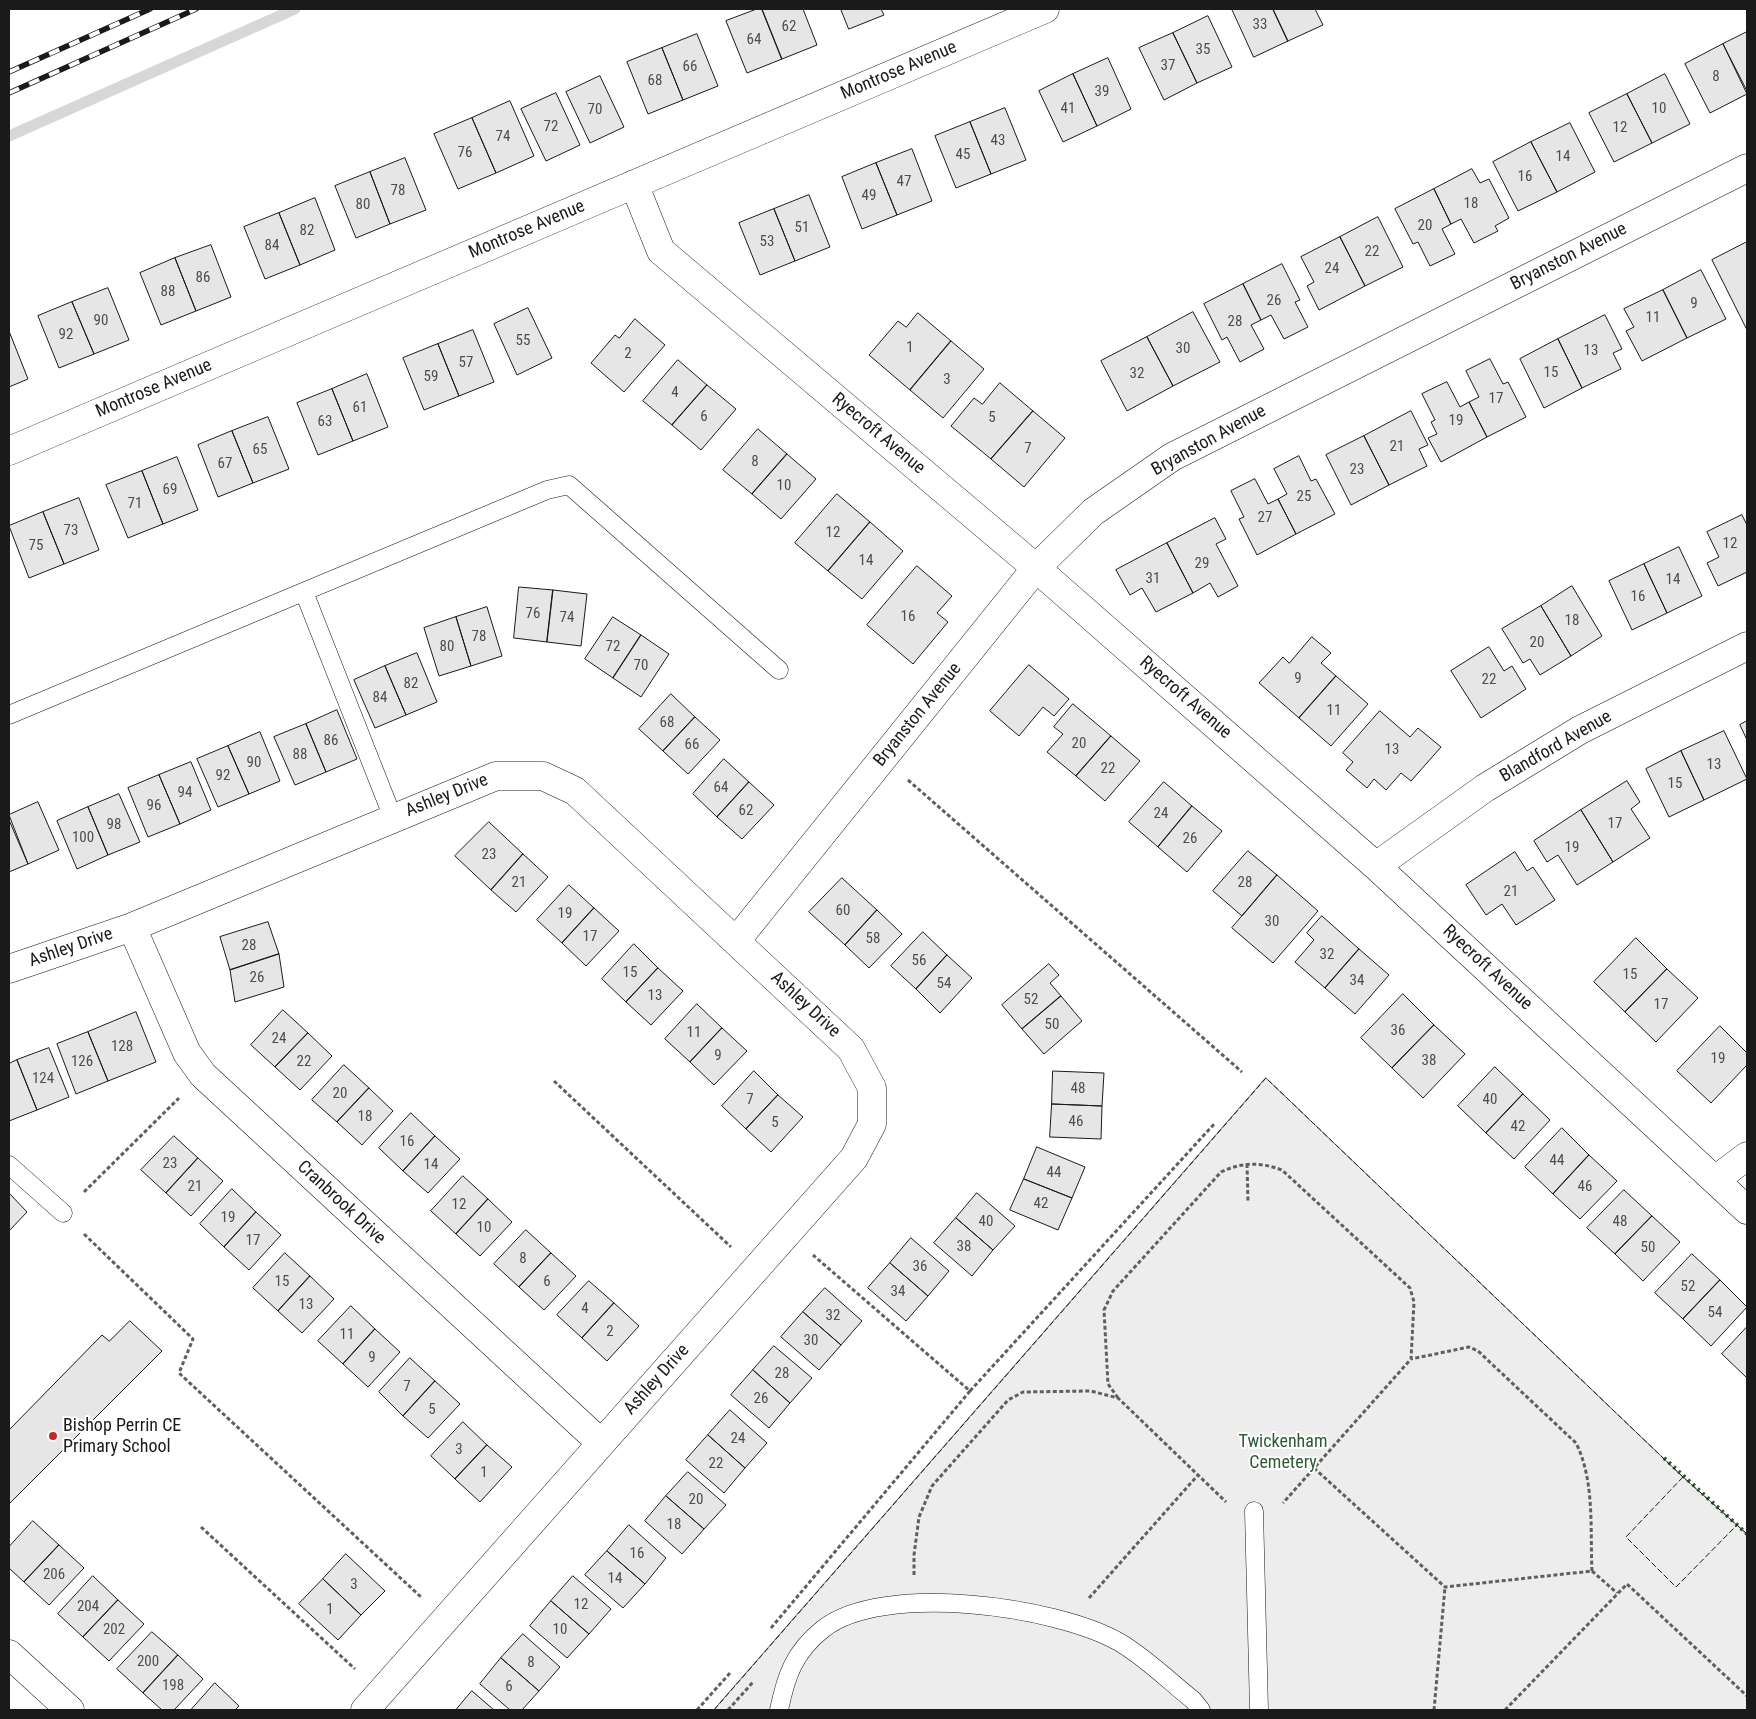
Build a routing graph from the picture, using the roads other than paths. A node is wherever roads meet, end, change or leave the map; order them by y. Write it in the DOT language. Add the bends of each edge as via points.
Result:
graph roads {
  1 [pos="1045,9"];
  2 [pos="1747,168"];
  3 [pos="634,184"];
  4 [pos="9,451"];
  5 [pos="1036,568"];
  6 [pos="304,592"];
  7 [pos="1747,646"];
  8 [pos="779,670"];
  9 [pos="9,715"];
  10 [pos="393,818"];
  11 [pos="1376,866"];
  12 [pos="132,927"];
  13 [pos="736,941"];
  14 [pos="9,969"];
  15 [pos="1747,1156"];
  16 [pos="9,1165"];
  17 [pos="1715,1180"];
  18 [pos="1747,1210"];
  19 [pos="63,1214"];
  20 [pos="601,1443"];
  21 [pos="1254,1512"];
  22 [pos="9,1654"];
  23 [pos="373,1702"];
  24 [pos="70,1710"];
  25 [pos="779,1710"];
  26 [pos="1201,1710"];
  27 [pos="1259,1710"];
  1 -- 3 [label="street, Montrose Avenue"];
  2 -- 5 [label="street, Bryanston Avenue" via="1172,457 1093,512"];
  3 -- 4 [label="street, Montrose Avenue"];
  3 -- 5 [label="street, Ryecroft Avenue" via="661,251"];
  5 -- 11 [label="street, Ryecroft Avenue"];
  5 -- 13 [label="street, Bryanston Avenue"];
  6 -- 8 [label="lane" via="547,490 569,485"];
  6 -- 9 [label="lane"];
  6 -- 10 [label="lane"];
  7 -- 11 [label="street, Blandford Avenue" via="1580,730 1485,788"];
  10 -- 12 [label="street, Ashley Drive"];
  10 -- 13 [label="street, Ashley Drive" via="496,776 543,776 575,790"];
  11 -- 17 [label="street, Ryecroft Avenue"];
  12 -- 14 [label="street, Ashley Drive"];
  12 -- 20 [label="street, Cranbrook Drive" via="187,1053 203,1075"];
  13 -- 20 [label="street, Ashley Drive" via="851,1049 872,1088 872,1124 854,1158"];
  15 -- 17 [label="street"];
  16 -- 19 [label="lane"];
  17 -- 18 [label="street, Ryecroft Avenue"];
  20 -- 23 [label="street, Ashley Drive"];
  21 -- 27 [label="lane"];
  22 -- 24 [label="street"];
  25 -- 26 [label="lane" via="790,1668 823,1629 863,1610 915,1603 968,1603 1068,1620 1119,1642 1193,1700"];
}
